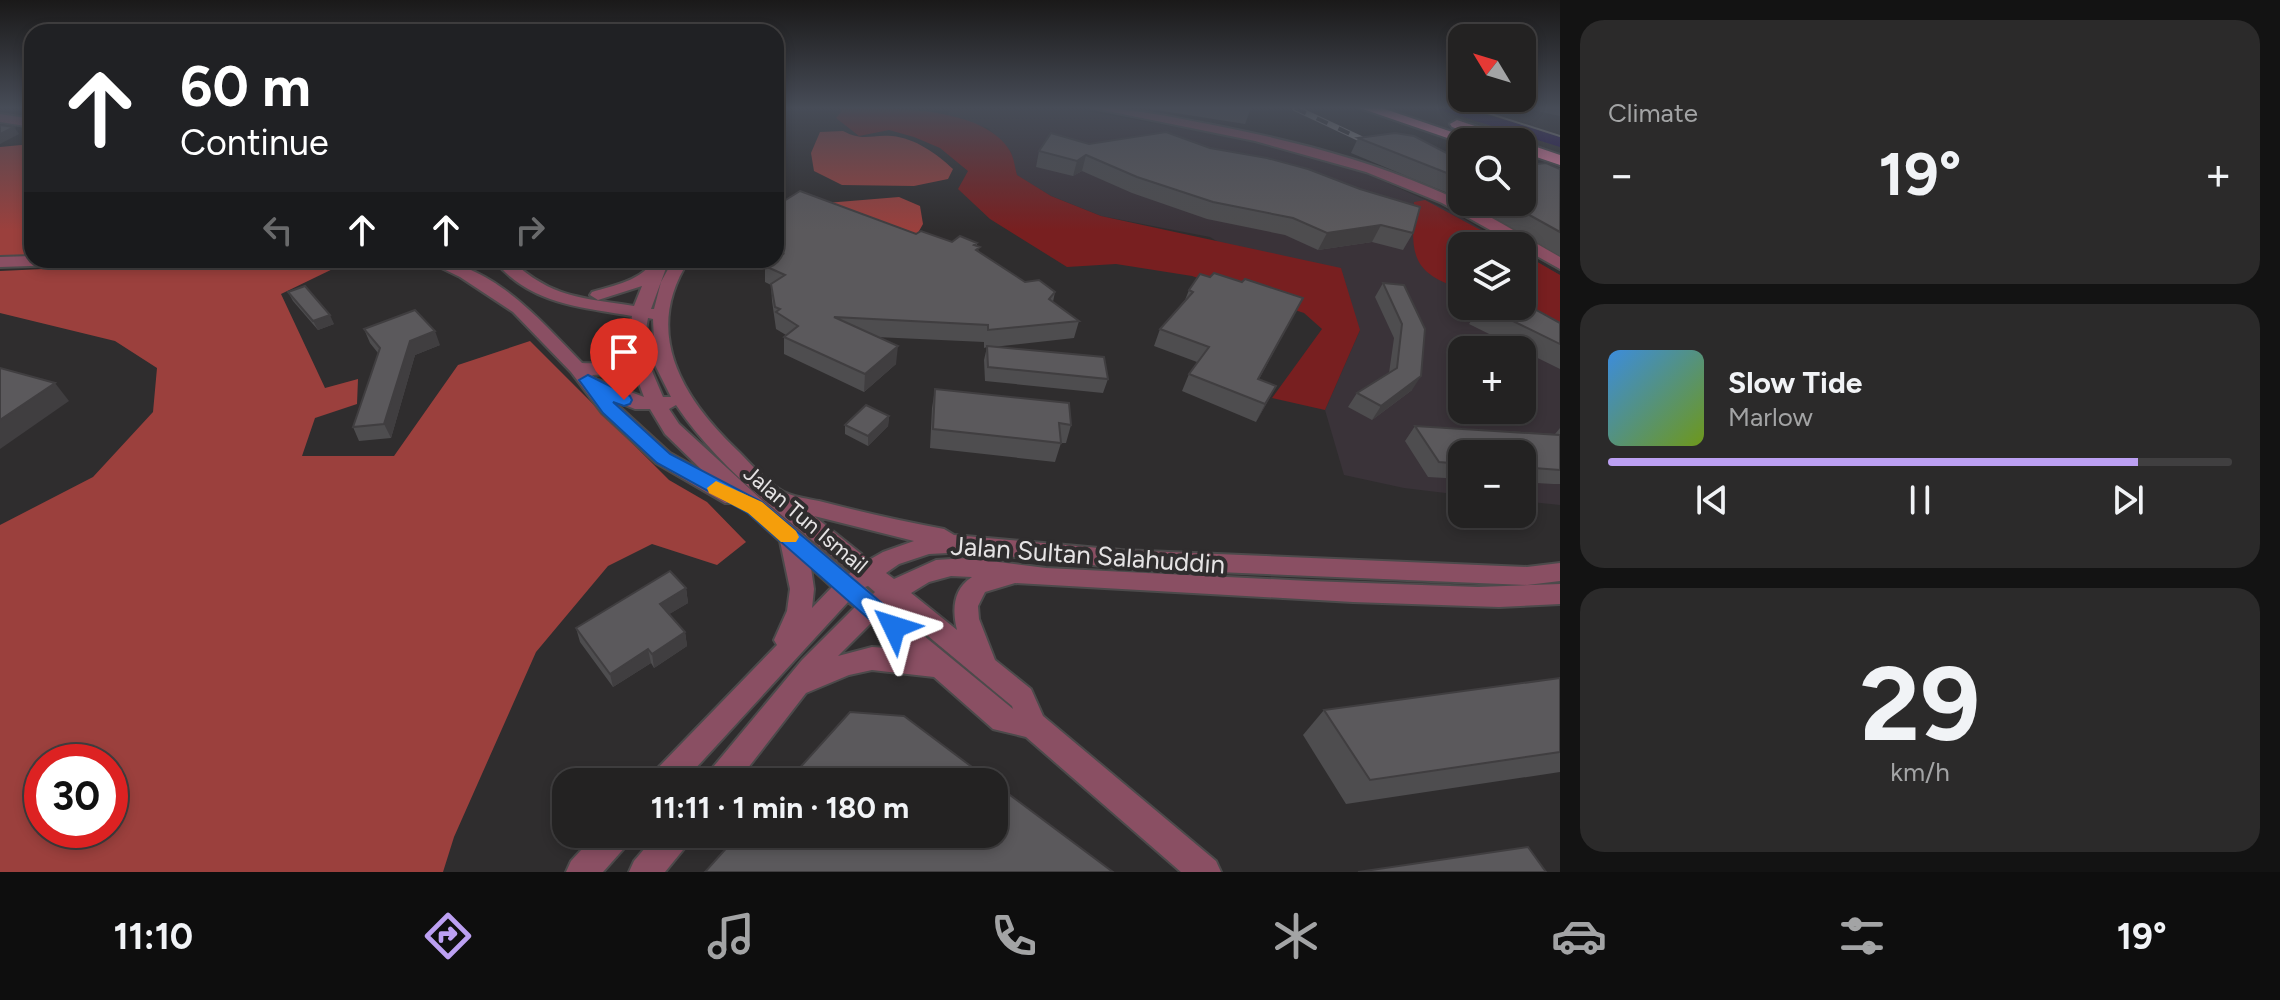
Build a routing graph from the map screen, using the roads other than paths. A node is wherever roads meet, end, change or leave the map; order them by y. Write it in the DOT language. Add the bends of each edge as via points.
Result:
graph roads {
  1 [pos="1309,149"];
  2 [pos="1536,150"];
  3 [pos="1560,158"];
  4 [pos="1536,163"];
  5 [pos="1560,171"];
  6 [pos="24,261"];
  7 [pos="0,262"];
  8 [pos="1560,264"];
  9 [pos="452,268"];
  10 [pos="510,268"];
  11 [pos="654,268"];
  12 [pos="656,268"];
  13 [pos="676,268"];
  14 [pos="596,300"];
  15 [pos="643,306"];
  16 [pos="663,309"];
  17 [pos="635,347"];
  18 [pos="582,374"];
  19 [pos="685,404"];
  20 [pos="660,410"];
  21 [pos="617,416"];
  22 [pos="778,498"];
  23 [pos="755,507"];
  24 [pos="790,537"];
  25 [pos="967,543"];
  26 [pos="868,572"];
  27 [pos="1560,572"];
  28 [pos="1038,577"];
  29 [pos="847,587"];
  30 [pos="893,592"];
  31 [pos="1560,594"];
  32 [pos="871,608"];
  33 [pos="781,655"];
  34 [pos="938,666"];
  35 [pos="995,676"];
  36 [pos="795,690"];
  37 [pos="1033,725"];
  38 [pos="677,768"];
  39 [pos="731,768"];
  40 [pos="603,848"];
  41 [pos="665,848"];
  42 [pos="582,872"];
  43 [pos="645,872"];
  44 [pos="1205,872"];
  1 -- 8 [label="street" via="1425,190"];
  2 -- 3 [label="highway"];
  4 -- 5 [label="highway"];
  6 -- 7 [label="street"];
  9 -- 18 [label="street" via="519,308"];
  10 -- 14 [label="street" via="559,299"];
  11 -- 14 [label="street" via="629,287"];
  12 -- 15 [label="street"];
  13 -- 16 [label="street"];
  14 -- 15 [label="street"];
  14 -- 17 [label="street"];
  15 -- 16 [label="street"];
  15 -- 17 [label="street"];
  16 -- 19 [label="street, Jalan Tun Ismail" via="664,365"];
  17 -- 18 [label="street" via="621,366"];
  17 -- 20 [label="street, Jalan Tun Ismail"];
  18 -- 20 [label="street" via="624,400"];
  18 -- 21 [label="street"];
  19 -- 20 [label="street"];
  19 -- 22 [label="street, Jalan Tun Ismail" via="698,424"];
  20 -- 21 [label="street" via="633,420"];
  20 -- 23 [label="street, Jalan Tun Ismail" via="689,447"];
  21 -- 23 [label="street" via="663,458"];
  22 -- 25 [label="street"];
  22 -- 26 [label="street, Jalan Tun Ismail"];
  23 -- 24 [label="street, Jalan Tun Ismail"];
  24 -- 29 [label="street, Jalan Tun Ismail"];
  24 -- 33 [label="street" via="804,590 801,612"];
  25 -- 26 [label="street, Jalan Sultan Salahuddin" via="910,550"];
  25 -- 27 [label="street, Jalan Sultan Salahuddin" via="1121,559 1307,569 1527,576"];
  26 -- 29 [label="street, Jalan Sultan Salahuddin"];
  26 -- 30 [label="street, Jalan Tun Ismail"];
  28 -- 30 [label="street, Jalan Sultan Salahuddin" via="950,567 922,574"];
  28 -- 31 [label="street, Jalan Sultan Salahuddin" via="1320,592 1525,598"];
  28 -- 35 [label="street" via="991,577 975,587 967,602 964,619 970,637"];
  29 -- 32 [label="street, Jalan Tun Ismail"];
  29 -- 33 [label="street, Jalan Sultan Salahuddin"];
  30 -- 32 [label="street, Jalan Sultan Salahuddin"];
  30 -- 35 [label="street, Jalan Tun Ismail"];
  32 -- 34 [label="street, Jalan Tun Ismail"];
  32 -- 36 [label="street, Jalan Sultan Salahuddin"];
  33 -- 38 [label="street, Jalan Sultan Salahuddin"];
  34 -- 36 [label="street" via="858,659"];
  34 -- 37 [label="street, Jalan Tun Ismail" via="1003,720"];
  35 -- 37 [label="street, Jalan Tun Ismail" via="1022,698"];
  36 -- 39 [label="street, Jalan Sultan Salahuddin"];
  37 -- 44 [label="street, Jalan Tun Ismail"];
  40 -- 42 [label="street"];
  41 -- 43 [label="street"];
}
